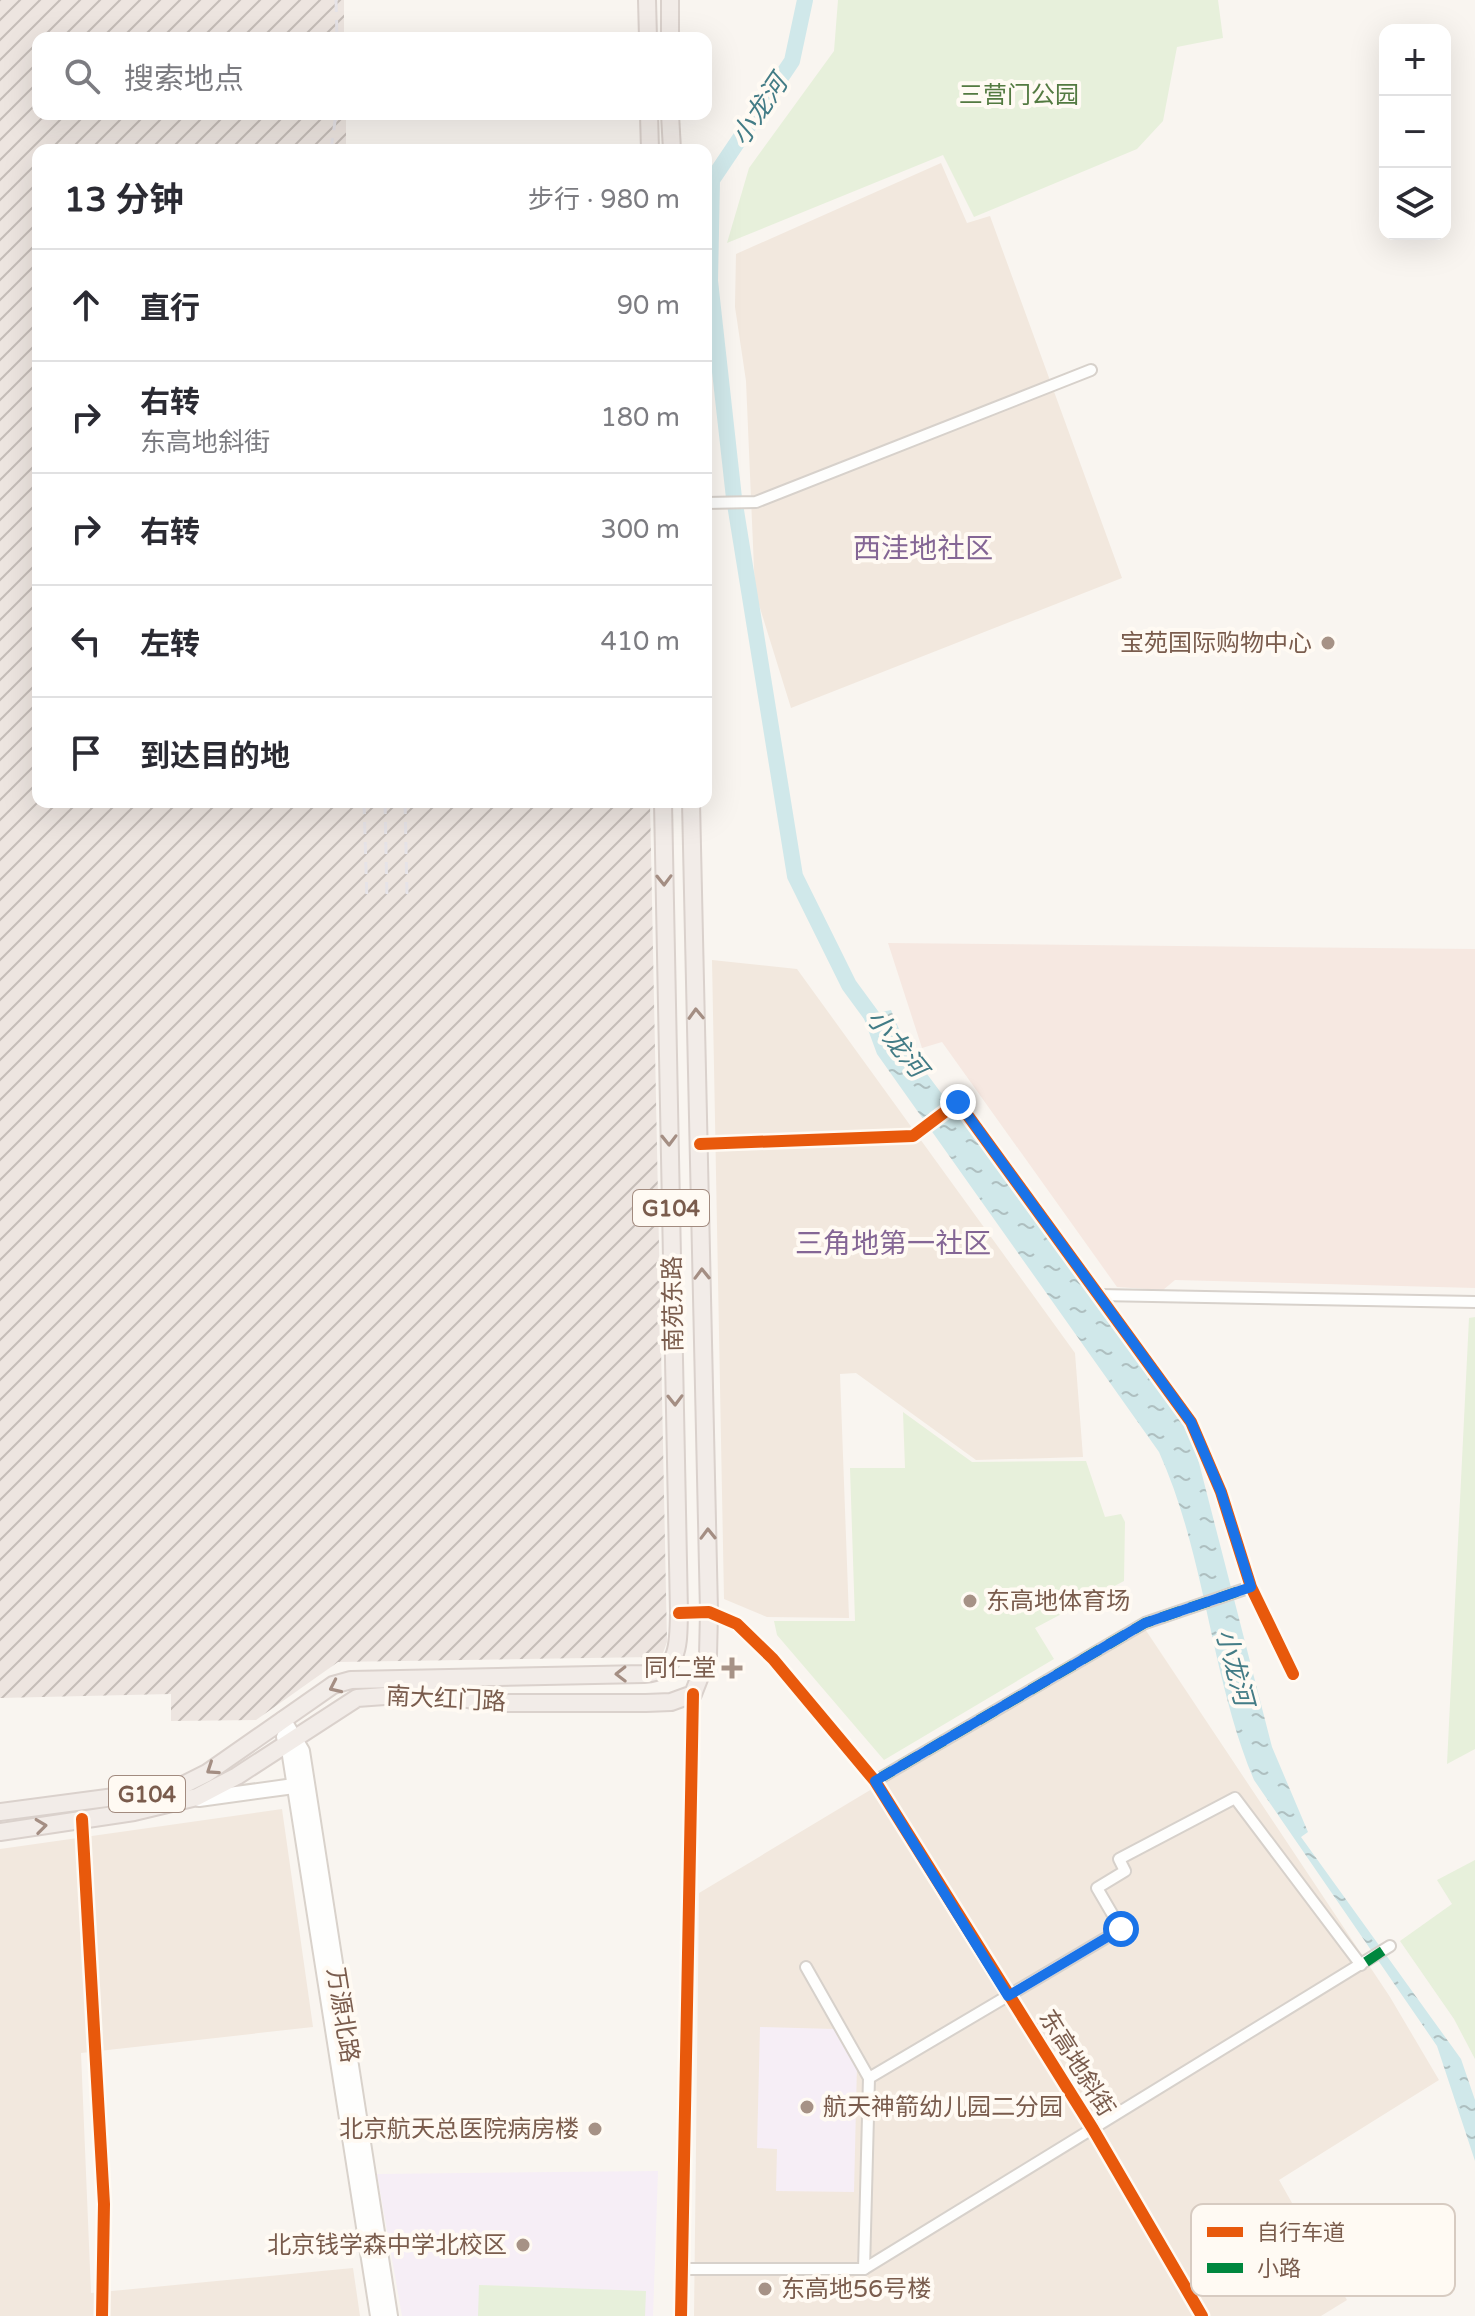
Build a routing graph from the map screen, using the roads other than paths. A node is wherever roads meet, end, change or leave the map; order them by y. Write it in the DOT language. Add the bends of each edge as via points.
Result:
graph roads {
  1 [pos="647,0"];
  2 [pos="670,0"];
  3 [pos="648,32"];
  4 [pos="670,32"];
  5 [pos="649,120"];
  6 [pos="670,120"];
  7 [pos="650,144"];
  8 [pos="672,144"];
  9 [pos="1091,370"];
  10 [pos="712,503"];
  11 [pos="663,808"];
  12 [pos="691,808"];
  13 [pos="700,1144"];
  14 [pos="1099,1295"];
  15 [pos="1475,1302"];
  16 [pos="1247,1588"];
  17 [pos="709,1612"];
  18 [pos="679,1613"];
  19 [pos="1293,1674"];
  20 [pos="693,1694"];
  21 [pos="279,1721"];
  22 [pos="292,1740"];
  23 [pos="875,1781"];
  24 [pos="294,1786"];
  25 [pos="171,1804"];
  26 [pos="0,1812"];
  27 [pos="82,1819"];
  28 [pos="0,1832"];
  29 [pos="1390,1946"];
  30 [pos="1364,1963"];
  31 [pos="806,1967"];
  32 [pos="1008,1996"];
  33 [pos="869,2078"];
  34 [pos="1093,2129"];
  35 [pos="682,2269"];
  36 [pos="864,2269"];
  37 [pos="102,2316"];
  38 [pos="378,2316"];
  39 [pos="390,2316"];
  40 [pos="681,2316"];
  41 [pos="1202,2316"];
  1 -- 3 [label="highway"];
  2 -- 4 [label="highway"];
  5 -- 7 [label="highway"];
  6 -- 8 [label="highway"];
  9 -- 10 [label="street" via="756,502"];
  11 -- 18 [label="highway, 南苑东路 / G104, one-way"];
  13 -- 12 [label="highway, 南苑东路 / G104, one-way"];
  13 -- 14 [label="street" via="913,1136 958,1102"];
  17 -- 13 [label="highway, 南苑东路 / G104, one-way"];
  14 -- 15 [label="street"];
  14 -- 16 [label="street" via="1191,1422 1221,1492"];
  16 -- 19 [label="street"];
  16 -- 23 [label="street" via="1145,1623"];
  17 -- 18 [label="street"];
  17 -- 20 [label="highway, G104" via="708,1656"];
  17 -- 23 [label="street, 东高地斜街" via="737,1624 773,1659"];
  18 -- 21 [label="highway, 南大红门路 / G104, one-way" via="678,1652 659,1673 360,1678 333,1685"];
  20 -- 22 [label="highway, 南大红门路 / G104" via="646,1703 496,1703 426,1693 374,1695 357,1698"];
  20 -- 35 [label="street"];
  21 -- 22 [label="main road"];
  21 -- 26 [label="highway, 南大红门路 / G104, one-way" via="207,1773 175,1789"];
  22 -- 24 [label="main road, 万源北路"];
  22 -- 25 [label="highway, 南大红门路 / G104" via="209,1792"];
  22 -- 39 [label="main road, 万源北路" via="304,1767"];
  23 -- 32 [label="street, 东高地斜街"];
  24 -- 25 [label="main road"];
  24 -- 38 [label="main road, 万源北路"];
  25 -- 27 [label="highway, 南大红门路 / G104"];
  28 -- 27 [label="highway, 南大红门路 / G104, one-way"];
  27 -- 37 [label="street" via="104,2204"];
  29 -- 30 [label="street"];
  30 -- 32 [label="street" via="1235,1798 1119,1859 1125,1871 1097,1888 1121,1929"];
  30 -- 34 [label="street"];
  31 -- 33 [label="street"];
  32 -- 33 [label="street"];
  32 -- 34 [label="street, 东高地斜街"];
  33 -- 36 [label="street"];
  34 -- 36 [label="street"];
  34 -- 41 [label="street, 东高地斜街"];
  35 -- 36 [label="street"];
  35 -- 40 [label="street"];
}
